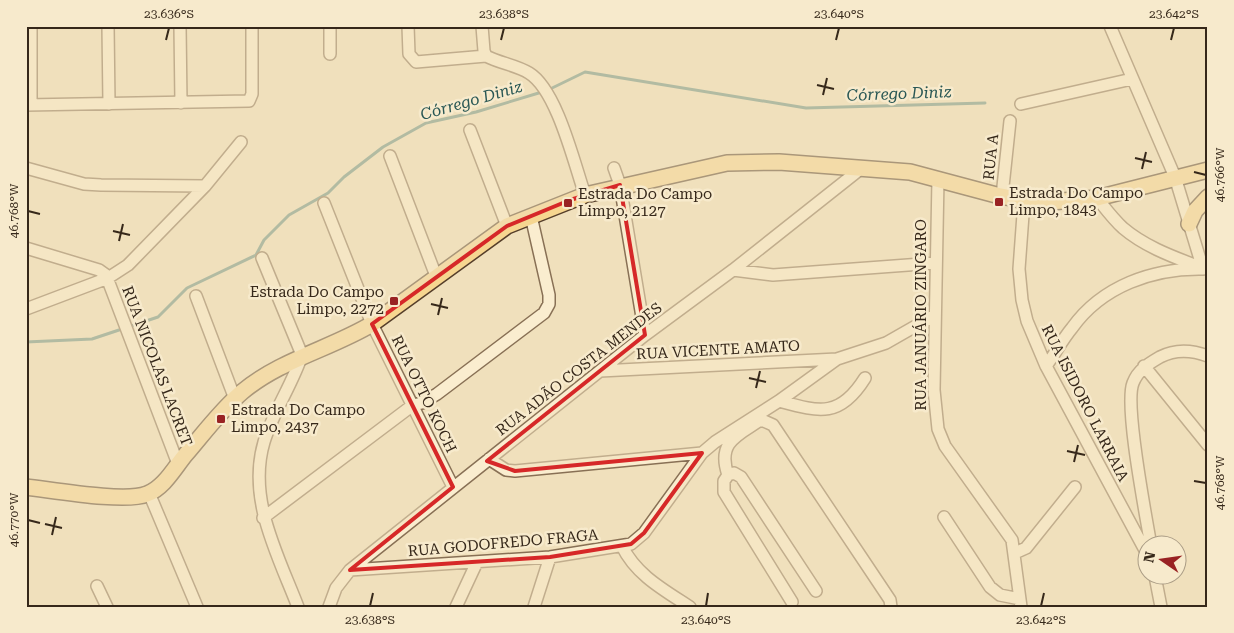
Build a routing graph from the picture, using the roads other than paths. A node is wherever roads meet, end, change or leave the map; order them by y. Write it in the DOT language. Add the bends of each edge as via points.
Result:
graph roads {
  1 [pos="31,26"];
  2 [pos="108,26"];
  3 [pos="180,26"];
  4 [pos="252,26"];
  5 [pos="330,26"];
  6 [pos="408,26"];
  7 [pos="482,26"];
  8 [pos="1110,26"];
  9 [pos="330,54"];
  10 [pos="485,54"];
  11 [pos="1132,79"];
  12 [pos="181,103"];
  13 [pos="109,104"];
  14 [pos="1021,104"];
  15 [pos="29,105"];
  16 [pos="1010,121"];
  17 [pos="470,130"];
  18 [pos="241,142"];
  19 [pos="390,156"];
  20 [pos="862,167"];
  21 [pos="26,168"];
  22 [pos="614,168"];
  23 [pos="1208,170"];
  24 [pos="1175,177"];
  25 [pos="938,179"];
  26 [pos="620,185"];
  27 [pos="205,186"];
  28 [pos="585,195"];
  29 [pos="1002,196"];
  30 [pos="1208,197"];
  31 [pos="1097,198"];
  32 [pos="1024,201"];
  33 [pos="324,203"];
  34 [pos="531,216"];
  35 [pos="1188,224"];
  36 [pos="508,226"];
  37 [pos="26,248"];
  38 [pos="262,258"];
  39 [pos="935,263"];
  40 [pos="733,270"];
  41 [pos="1205,270"];
  42 [pos="436,276"];
  43 [pos="108,278"];
  44 [pos="196,296"];
  45 [pos="26,308"];
  46 [pos="934,315"];
  47 [pos="372,324"];
  48 [pos="645,335"];
  49 [pos="302,355"];
  50 [pos="1208,356"];
  51 [pos="837,359"];
  52 [pos="1046,366"];
  53 [pos="1144,366"];
  54 [pos="600,371"];
  55 [pos="865,378"];
  56 [pos="235,399"];
  57 [pos="779,401"];
  58 [pos="413,406"];
  59 [pos="1208,445"];
  60 [pos="702,453"];
  61 [pos="488,459"];
  62 [pos="178,464"];
  63 [pos="728,475"];
  64 [pos="26,487"];
  65 [pos="454,487"];
  66 [pos="1075,487"];
  67 [pos="150,494"];
  68 [pos="944,516"];
  69 [pos="263,518"];
  70 [pos="1137,536"];
  71 [pos="1150,536"];
  72 [pos="622,546"];
  73 [pos="1015,554"];
  74 [pos="550,556"];
  75 [pos="478,562"];
  76 [pos="350,570"];
  77 [pos="97,586"];
  78 [pos="1158,586"];
  79 [pos="816,591"];
  80 [pos="792,602"];
  81 [pos="1021,603"];
  82 [pos="107,607"];
  83 [pos="197,607"];
  84 [pos="298,607"];
  85 [pos="329,607"];
  86 [pos="456,607"];
  87 [pos="534,607"];
  88 [pos="690,607"];
  89 [pos="891,607"];
  90 [pos="1161,607"];
  1 -- 15 [label="street"];
  2 -- 13 [label="street"];
  3 -- 12 [label="street"];
  4 -- 12 [label="street" via="252,94 249,101"];
  5 -- 9 [label="street"];
  6 -- 10 [label="street" via="409,54 416,62"];
  7 -- 10 [label="street"];
  8 -- 11 [label="street"];
  10 -- 28 [label="street" via="528,72 545,87 552,98"];
  11 -- 14 [label="street"];
  11 -- 24 [label="street"];
  12 -- 13 [label="street"];
  13 -- 15 [label="street"];
  16 -- 29 [label="street, RUA A"];
  17 -- 36 [label="street"];
  18 -- 27 [label="street"];
  19 -- 42 [label="street"];
  20 -- 25 [label="main road" via="910,172"];
  20 -- 26 [label="main road" via="779,162 727,163"];
  20 -- 40 [label="street, RUA ADÃO COSTA MENDES"];
  21 -- 27 [label="street" via="84,184"];
  22 -- 26 [label="street"];
  23 -- 24 [label="main road"];
  24 -- 31 [label="main road"];
  24 -- 35 [label="street"];
  25 -- 29 [label="main road"];
  25 -- 39 [label="street, RUA JANUÁRIO ZINGARO"];
  26 -- 28 [label="main road"];
  26 -- 48 [label="street"];
  27 -- 43 [label="street" via="154,241"];
  28 -- 34 [label="main road"];
  29 -- 32 [label="main road"];
  30 -- 35 [label="main road"];
  31 -- 32 [label="main road"];
  31 -- 41 [label="street" via="1135,237"];
  32 -- 52 [label="street, RUA ISIDORO LARRAIA" via="1019,269 1022,300 1033,338"];
  33 -- 47 [label="street, RUA OTTO KOCH"];
  34 -- 36 [label="main road"];
  34 -- 58 [label="street" via="549,296 547,309 437,394"];
  35 -- 41 [label="street"];
  36 -- 42 [label="main road"];
  37 -- 43 [label="street" via="99,270"];
  38 -- 49 [label="street"];
  39 -- 40 [label="street" via="773,275"];
  39 -- 46 [label="street, RUA JANUÁRIO ZINGARO"];
  40 -- 48 [label="street, RUA ADÃO COSTA MENDES"];
  41 -- 52 [label="street" via="1180,268 1161,271 1120,287 1093,304"];
  42 -- 47 [label="main road"];
  43 -- 45 [label="street"];
  43 -- 62 [label="street, RUA NICOLAS LACRET"];
  44 -- 56 [label="street"];
  46 -- 51 [label="street, RUA GODOFREDO FRAGA" via="886,343"];
  46 -- 73 [label="street, RUA JANUÁRIO ZINGARO" via="934,401 941,439 1008,532"];
  47 -- 49 [label="main road"];
  47 -- 58 [label="street, RUA OTTO KOCH"];
  48 -- 54 [label="street, RUA ADÃO COSTA MENDES"];
  49 -- 56 [label="main road" via="258,380"];
  49 -- 69 [label="street" via="270,426 259,460"];
  50 -- 53 [label="street" via="1176,352"];
  51 -- 54 [label="street, RUA VICENTE AMATO"];
  51 -- 57 [label="street, RUA GODOFREDO FRAGA"];
  52 -- 70 [label="street, RUA ISIDORO LARRAIA"];
  53 -- 59 [label="street"];
  53 -- 71 [label="street" via="1134,381 1131,397"];
  54 -- 61 [label="street, RUA ADÃO COSTA MENDES"];
  55 -- 57 [label="street" via="855,393 836,408 808,409"];
  56 -- 62 [label="main road"];
  57 -- 60 [label="street, RUA GODOFREDO FRAGA"];
  58 -- 65 [label="street, RUA OTTO KOCH"];
  58 -- 69 [label="street"];
  60 -- 61 [label="street" via="515,471 506,470"];
  60 -- 72 [label="street, RUA GODOFREDO FRAGA" via="644,533 631,544"];
  61 -- 65 [label="street, RUA ADÃO COSTA MENDES"];
  62 -- 67 [label="main road"];
  63 -- 79 [label="street" via="734,473 741,477"];
  63 -- 80 [label="street" via="724,481 724,492"];
  63 -- 89 [label="street" via="724,462 730,441 759,421 773,425"];
  64 -- 67 [label="main road" via="123,497"];
  65 -- 76 [label="street, RUA ADÃO COSTA MENDES"];
  66 -- 73 [label="street" via="1026,548"];
  67 -- 83 [label="street"];
  68 -- 81 [label="street" via="990,587 1000,595"];
  69 -- 84 [label="street"];
  72 -- 74 [label="street, RUA GODOFREDO FRAGA"];
  72 -- 88 [label="street" via="651,582"];
  73 -- 81 [label="street, RUA JANUÁRIO ZINGARO"];
  74 -- 75 [label="street, RUA GODOFREDO FRAGA"];
  74 -- 87 [label="street"];
  75 -- 76 [label="street, RUA GODOFREDO FRAGA"];
  75 -- 86 [label="street"];
  76 -- 85 [label="street, RUA ADÃO COSTA MENDES" via="336,588"];
  77 -- 82 [label="street"];
  78 -- 90 [label="street"];
}
